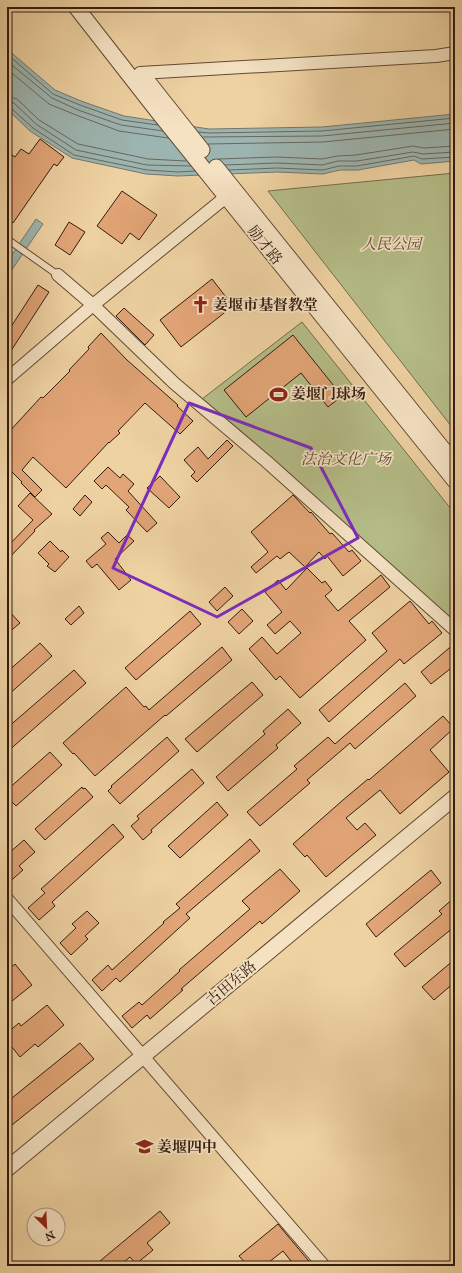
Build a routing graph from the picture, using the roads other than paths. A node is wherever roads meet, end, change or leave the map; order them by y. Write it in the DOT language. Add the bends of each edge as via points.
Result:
graph roads {
  1 [pos="76,7"];
  2 [pos="89,7"];
  3 [pos="455,53"];
  4 [pos="140,73"];
  5 [pos="225,187"];
  6 [pos="7,239"];
  7 [pos="58,275"];
  8 [pos="93,305"];
  9 [pos="7,380"];
  10 [pos="455,464"];
  11 [pos="455,481"];
  12 [pos="455,630"];
  13 [pos="455,797"];
  14 [pos="7,899"];
  15 [pos="143,1056"];
  16 [pos="7,1169"];
  17 [pos="324,1266"];
  1 -- 5 [label="street, 励才路" via="158,112"];
  2 -- 4 [label="street, 励才路"];
  3 -- 4 [label="street"];
  4 -- 5 [label="street, 励才路" via="174,115"];
  5 -- 8 [label="street"];
  5 -- 10 [label="street, 励才路"];
  5 -- 11 [label="street, 励才路"];
  6 -- 7 [label="lane"];
  7 -- 8 [label="street"];
  8 -- 9 [label="street"];
  8 -- 12 [label="street" via="174,383 266,461"];
  13 -- 15 [label="street, 古田东路"];
  14 -- 15 [label="street"];
  15 -- 16 [label="street, 古田东路"];
  15 -- 17 [label="street"];
}
